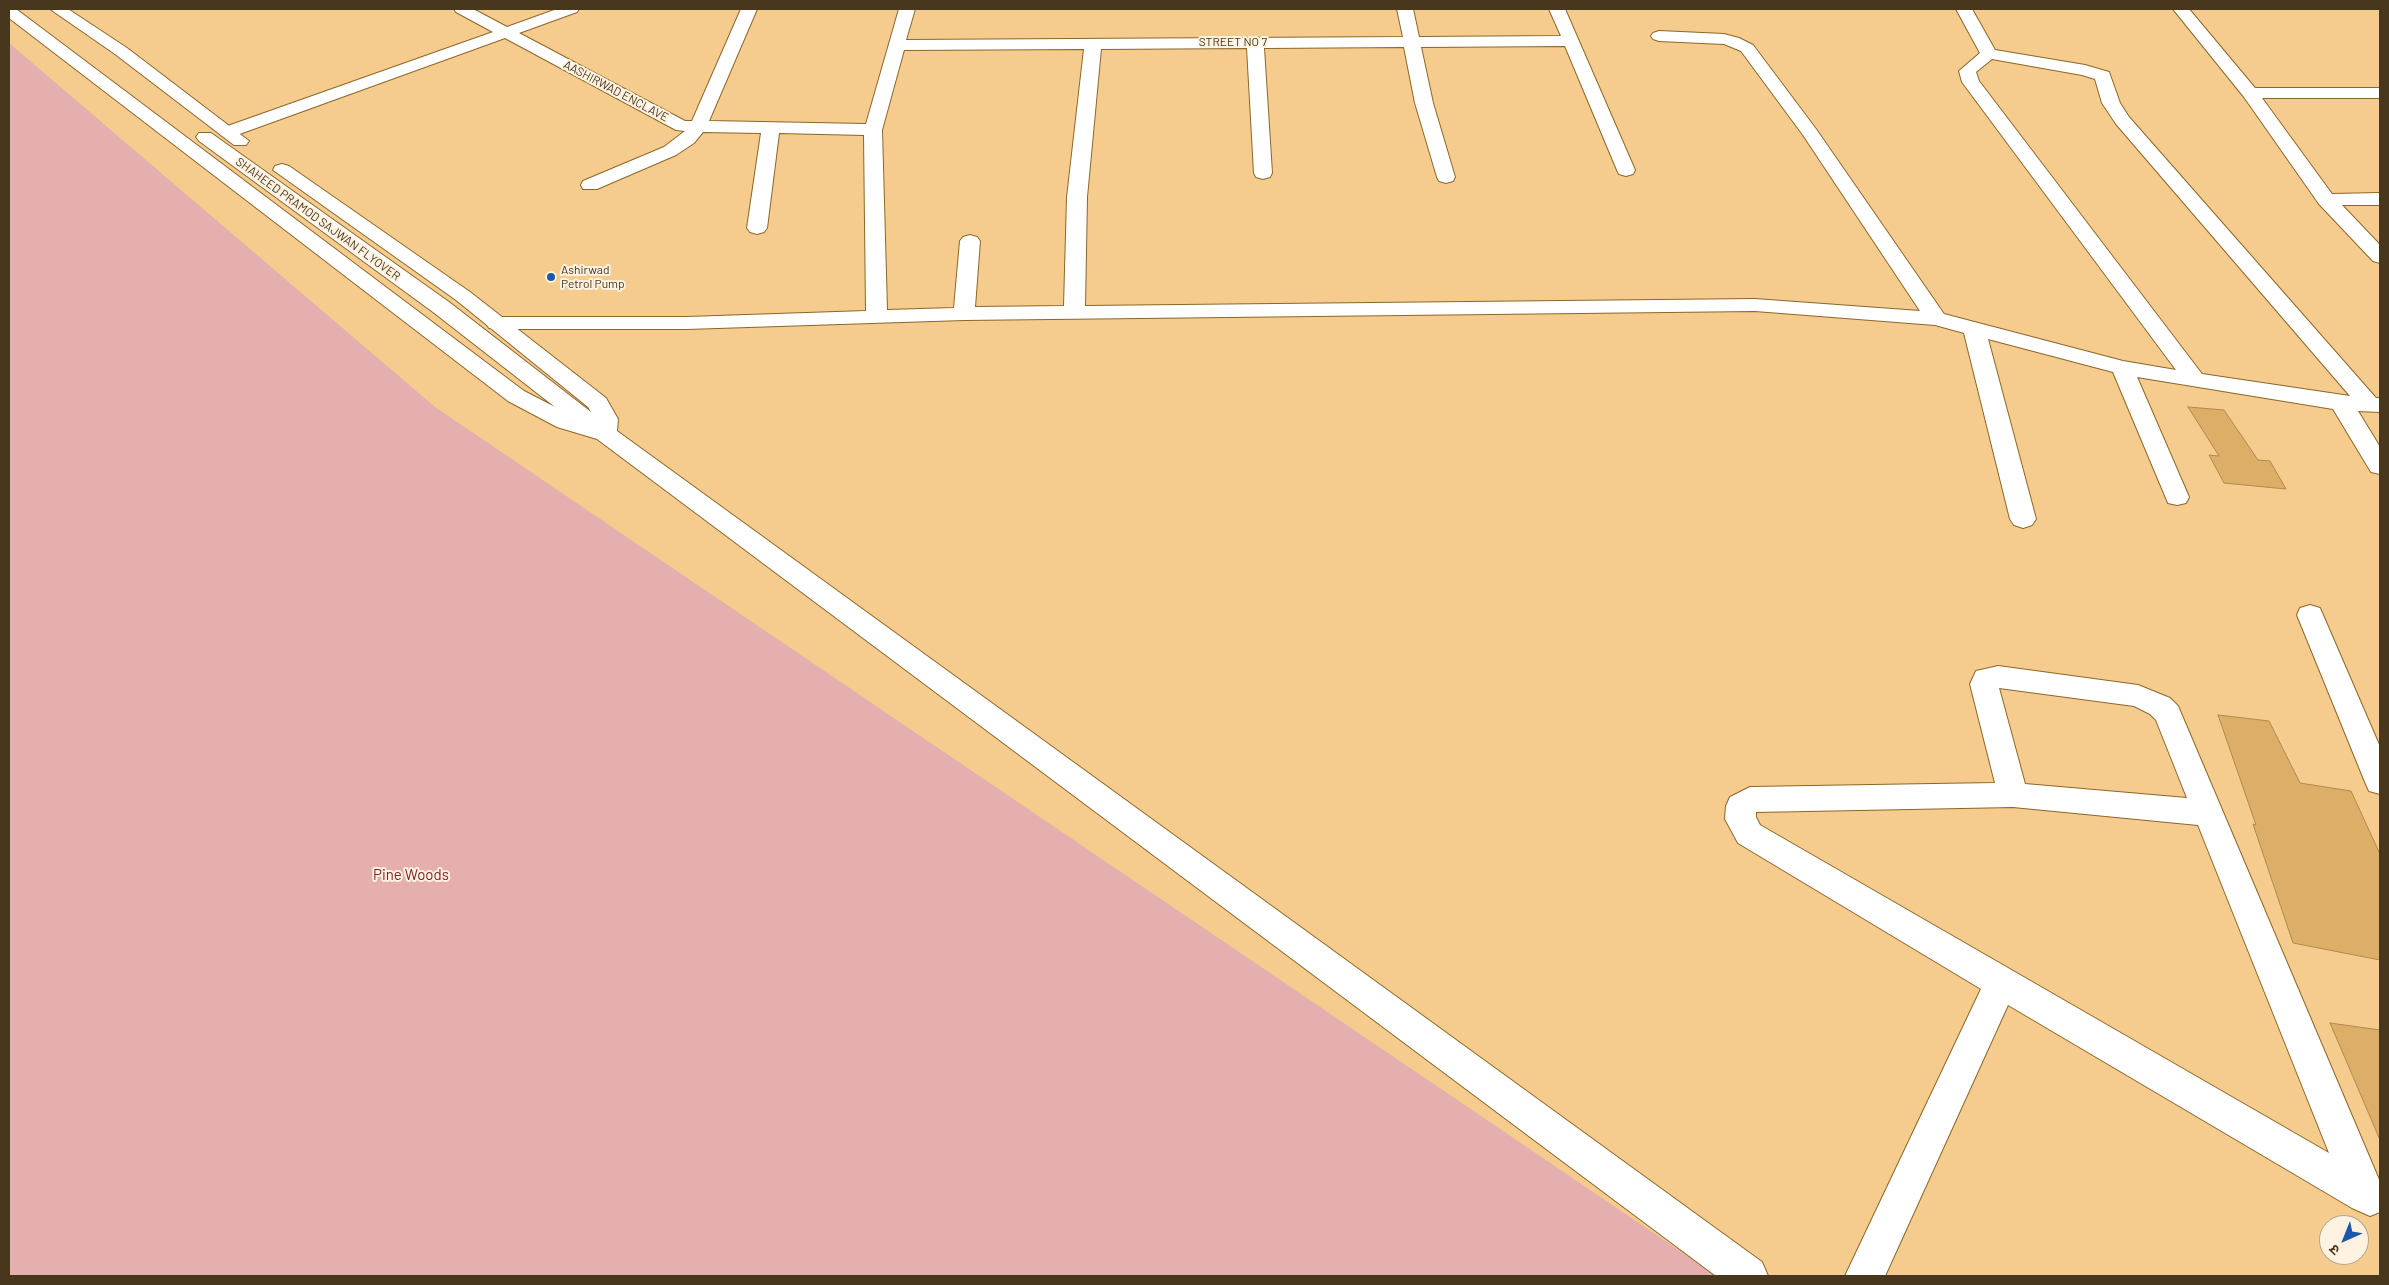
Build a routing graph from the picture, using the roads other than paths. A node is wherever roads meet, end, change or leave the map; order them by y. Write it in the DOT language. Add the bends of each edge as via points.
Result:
graph roads {
  1 [pos="28,9"];
  2 [pos="58,9"];
  3 [pos="462,9"];
  4 [pos="571,9"];
  5 [pos="749,9"];
  6 [pos="907,9"];
  7 [pos="1405,9"];
  8 [pos="1557,9"];
  9 [pos="1964,9"];
  10 [pos="2181,9"];
  11 [pos="9,11"];
  12 [pos="508,32"];
  13 [pos="1659,36"];
  14 [pos="1569,40"];
  15 [pos="1413,41"];
  16 [pos="1255,42"];
  17 [pos="1094,43"];
  18 [pos="897,45"];
  19 [pos="1988,54"];
  20 [pos="2250,93"];
  21 [pos="2380,93"];
  22 [pos="698,127"];
  23 [pos="771,129"];
  24 [pos="873,130"];
  25 [pos="228,132"];
  26 [pos="1626,170"];
  27 [pos="1264,173"];
  28 [pos="1446,177"];
  29 [pos="590,184"];
  30 [pos="2380,199"];
  31 [pos="2326,200"];
  32 [pos="757,228"];
  33 [pos="970,241"];
  34 [pos="2380,257"];
  35 [pos="1074,312"];
  36 [pos="964,314"];
  37 [pos="877,317"];
  38 [pos="1936,319"];
  39 [pos="497,323"];
  40 [pos="1974,329"];
  41 [pos="2122,368"];
  42 [pos="2196,381"];
  43 [pos="2341,403"];
  44 [pos="2375,405"];
  45 [pos="605,434"];
  46 [pos="2380,466"];
  47 [pos="2177,498"];
  48 [pos="2023,519"];
  49 [pos="2310,615"];
  50 [pos="2380,782"];
  51 [pos="2013,795"];
  52 [pos="2209,813"];
  53 [pos="2001,983"];
  54 [pos="2373,1199"];
  55 [pos="1748,1276"];
  56 [pos="1865,1276"];
  1 -- 45 [label="street, SHAHEED PRAMOD SAJWAN FLYOVER" via="441,307"];
  2 -- 25 [label="street" via="121,51"];
  3 -- 12 [label="street, AASHIRWAD ENCLAVE"];
  4 -- 12 [label="street"];
  5 -- 22 [label="street"];
  6 -- 18 [label="street"];
  7 -- 15 [label="street"];
  8 -- 14 [label="street"];
  9 -- 19 [label="street"];
  10 -- 20 [label="street"];
  11 -- 45 [label="street" via="516,396 565,422"];
  12 -- 22 [label="street, AASHIRWAD ENCLAVE" via="670,121"];
  12 -- 25 [label="street"];
  13 -- 38 [label="street" via="1724,39 1747,48 1810,133"];
  14 -- 15 [label="street, STREET NO 7"];
  14 -- 26 [label="street"];
  15 -- 16 [label="street, STREET NO 7"];
  15 -- 28 [label="street" via="1424,103"];
  16 -- 17 [label="street, STREET NO 7"];
  16 -- 27 [label="street"];
  17 -- 18 [label="street, STREET NO 7"];
  17 -- 35 [label="street" via="1077,197"];
  18 -- 24 [label="street"];
  19 -- 42 [label="street" via="1968,71 1971,82"];
  19 -- 44 [label="street" via="2085,70 2102,76 2111,103 2122,120"];
  20 -- 21 [label="street"];
  20 -- 31 [label="street"];
  22 -- 23 [label="street, AASHIRWAD ENCLAVE"];
  22 -- 29 [label="street" via="688,139 670,151"];
  23 -- 24 [label="street, AASHIRWAD ENCLAVE"];
  23 -- 32 [label="street"];
  24 -- 37 [label="street"];
  25 -- 39 [label="street"];
  30 -- 31 [label="street"];
  31 -- 34 [label="street"];
  33 -- 36 [label="street"];
  35 -- 36 [label="street"];
  35 -- 38 [label="street" via="1755,305"];
  36 -- 37 [label="street"];
  37 -- 39 [label="street" via="687,323"];
  38 -- 40 [label="street"];
  39 -- 45 [label="street" via="598,403 606,419"];
  40 -- 41 [label="street"];
  40 -- 48 [label="street"];
  41 -- 42 [label="street"];
  41 -- 47 [label="street"];
  42 -- 43 [label="street"];
  43 -- 44 [label="street"];
  43 -- 46 [label="street"];
  45 -- 55 [label="street, SHAHEED PRAMOD SAJWAN FLYOVER"];
  49 -- 50 [label="street"];
  51 -- 52 [label="street"];
  51 -- 52 [label="street" via="1984,684 1986,679 1998,677 2138,696 2160,706 2168,714"];
  51 -- 53 [label="street" via="1750,800 1741,806 1740,819 1749,834"];
  52 -- 54 [label="street"];
  53 -- 54 [label="street"];
  53 -- 56 [label="street"];
}
